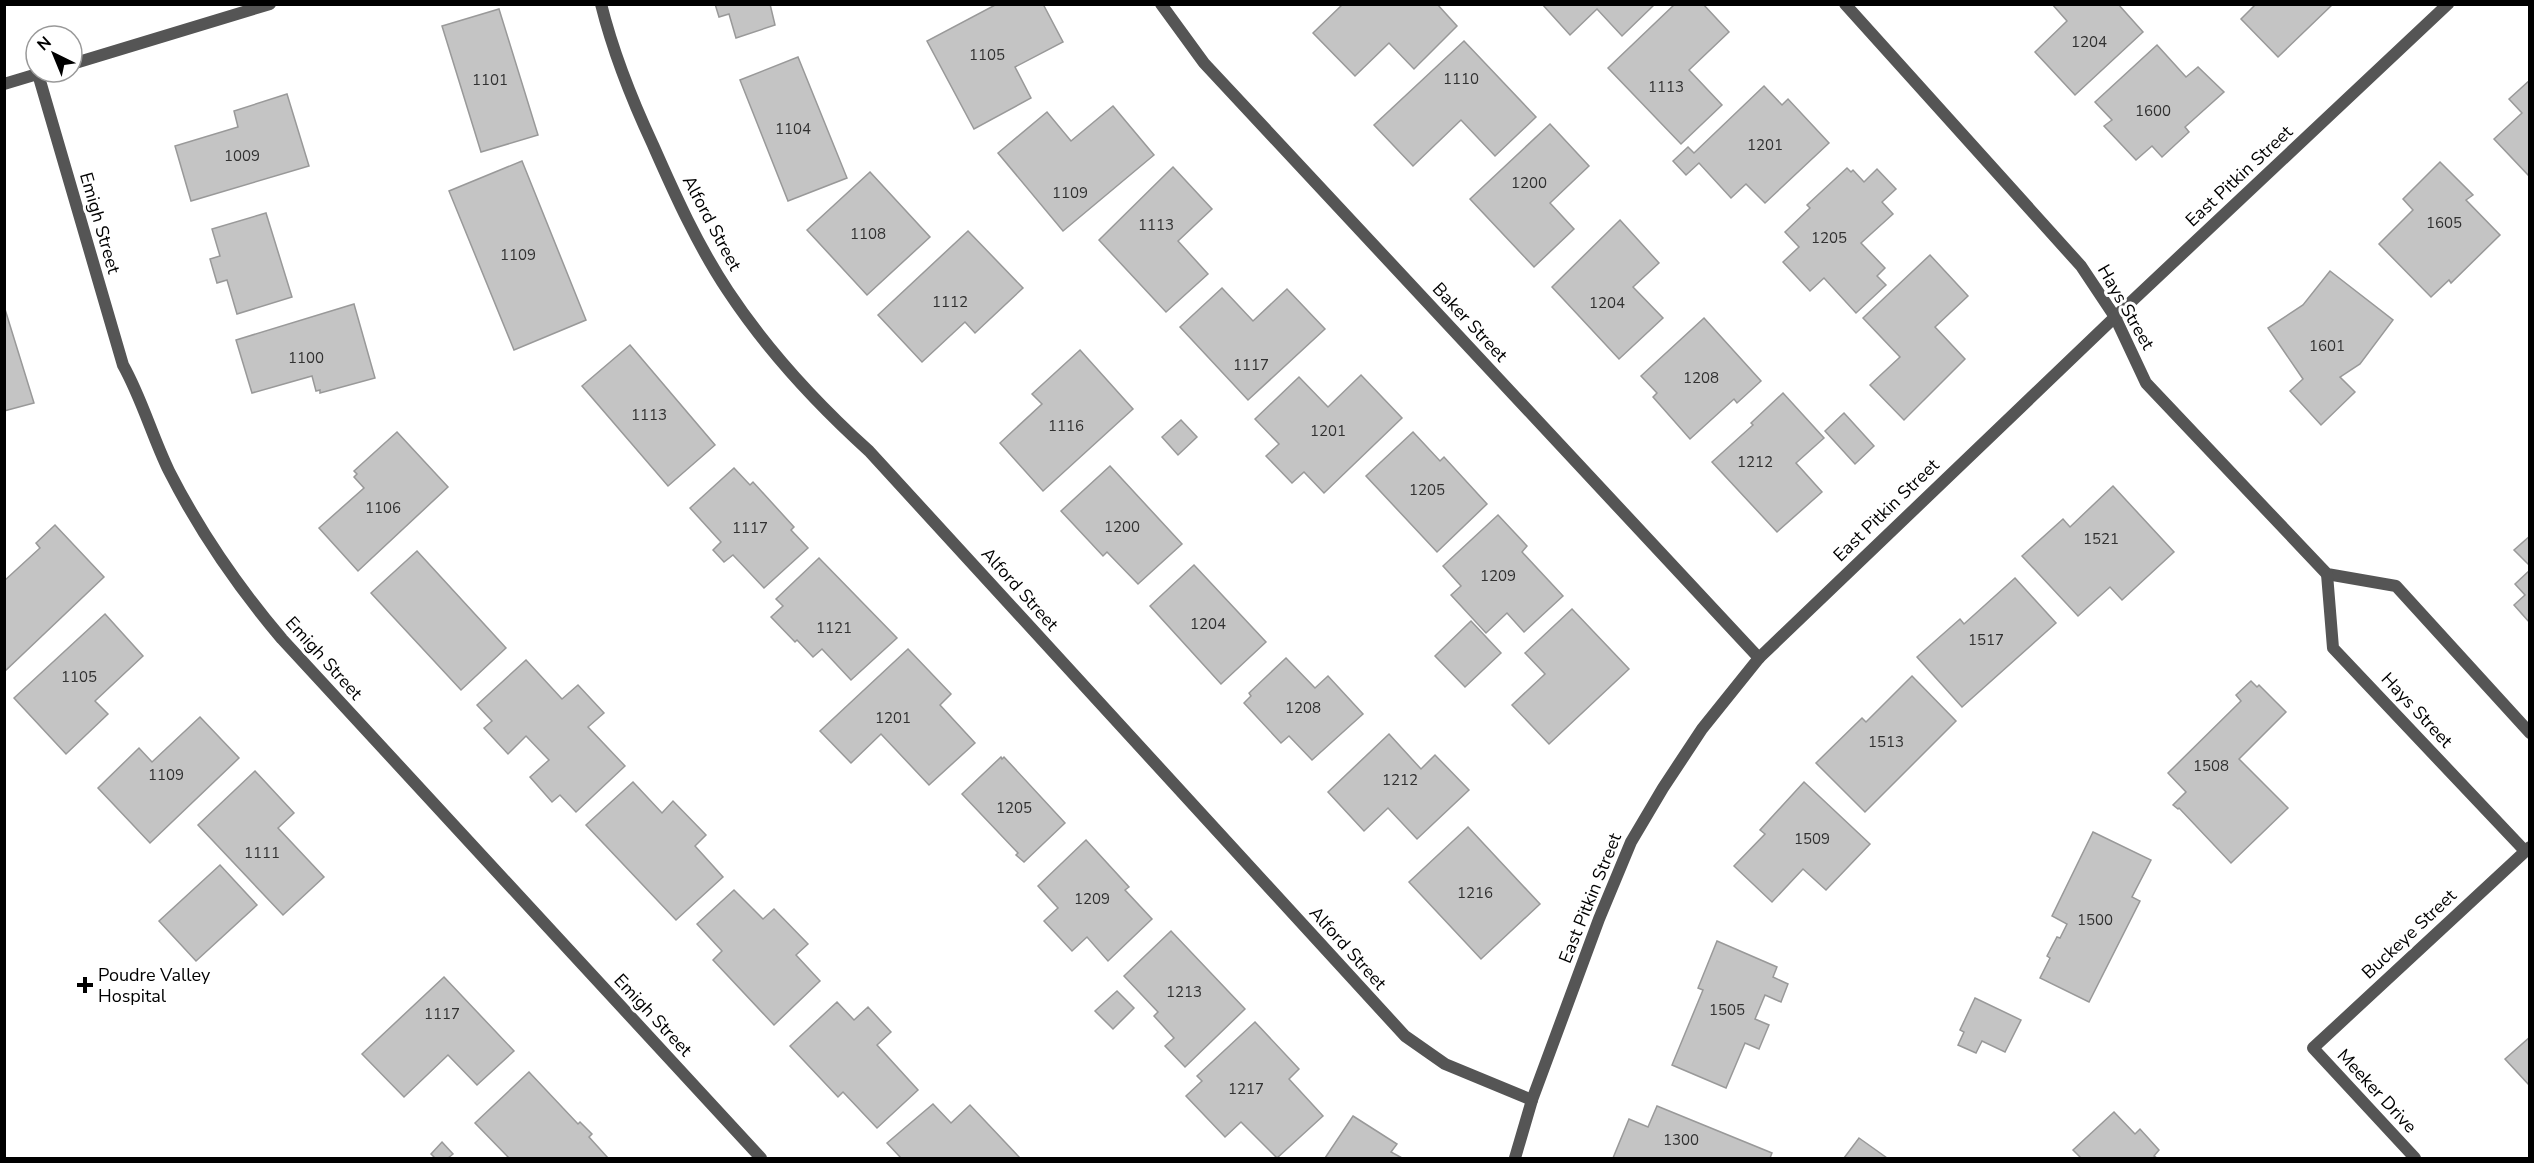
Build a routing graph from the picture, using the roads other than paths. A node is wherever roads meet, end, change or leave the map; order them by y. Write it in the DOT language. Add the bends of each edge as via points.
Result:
graph roads {
  1 [pos="270,4"];
  2 [pos="601,4"];
  3 [pos="1161,4"];
  4 [pos="1845,4"];
  5 [pos="2448,4"];
  6 [pos="84,60"];
  7 [pos="24,78"];
  8 [pos="4,84"];
  9 [pos="45,84"];
  10 [pos="2115,317"];
  11 [pos="2327,574"];
  12 [pos="1759,658"];
  13 [pos="2529,733"];
  14 [pos="2527,849"];
  15 [pos="2313,1048"];
  16 [pos="1532,1100"];
  17 [pos="761,1158"];
  18 [pos="1515,1158"];
  19 [pos="2415,1158"];
  1 -- 6 [label="street"];
  2 -- 16 [label="street, Alford Street" via="636,109 678,202 727,290 783,365 869,451 1405,1036 1445,1064"];
  3 -- 12 [label="street, Baker Street" via="1204,63"];
  4 -- 10 [label="street, Hays Street" via="2081,266"];
  5 -- 10 [label="street, East Pitkin Street"];
  7 -- 8 [label="street"];
  9 -- 17 [label="street, Emigh Street" via="123,365 168,469 205,536 249,600 282,639"];
  10 -- 11 [label="street, Hays Street" via="2146,383"];
  10 -- 12 [label="street, East Pitkin Street"];
  11 -- 13 [label="street" via="2396,586"];
  11 -- 14 [label="street, Hays Street" via="2334,648"];
  12 -- 16 [label="street, East Pitkin Street" via="1702,729 1631,842"];
  14 -- 15 [label="street, Buckeye Street"];
  15 -- 19 [label="street, Meeker Drive"];
  16 -- 18 [label="street, East Pitkin Street"];
}
